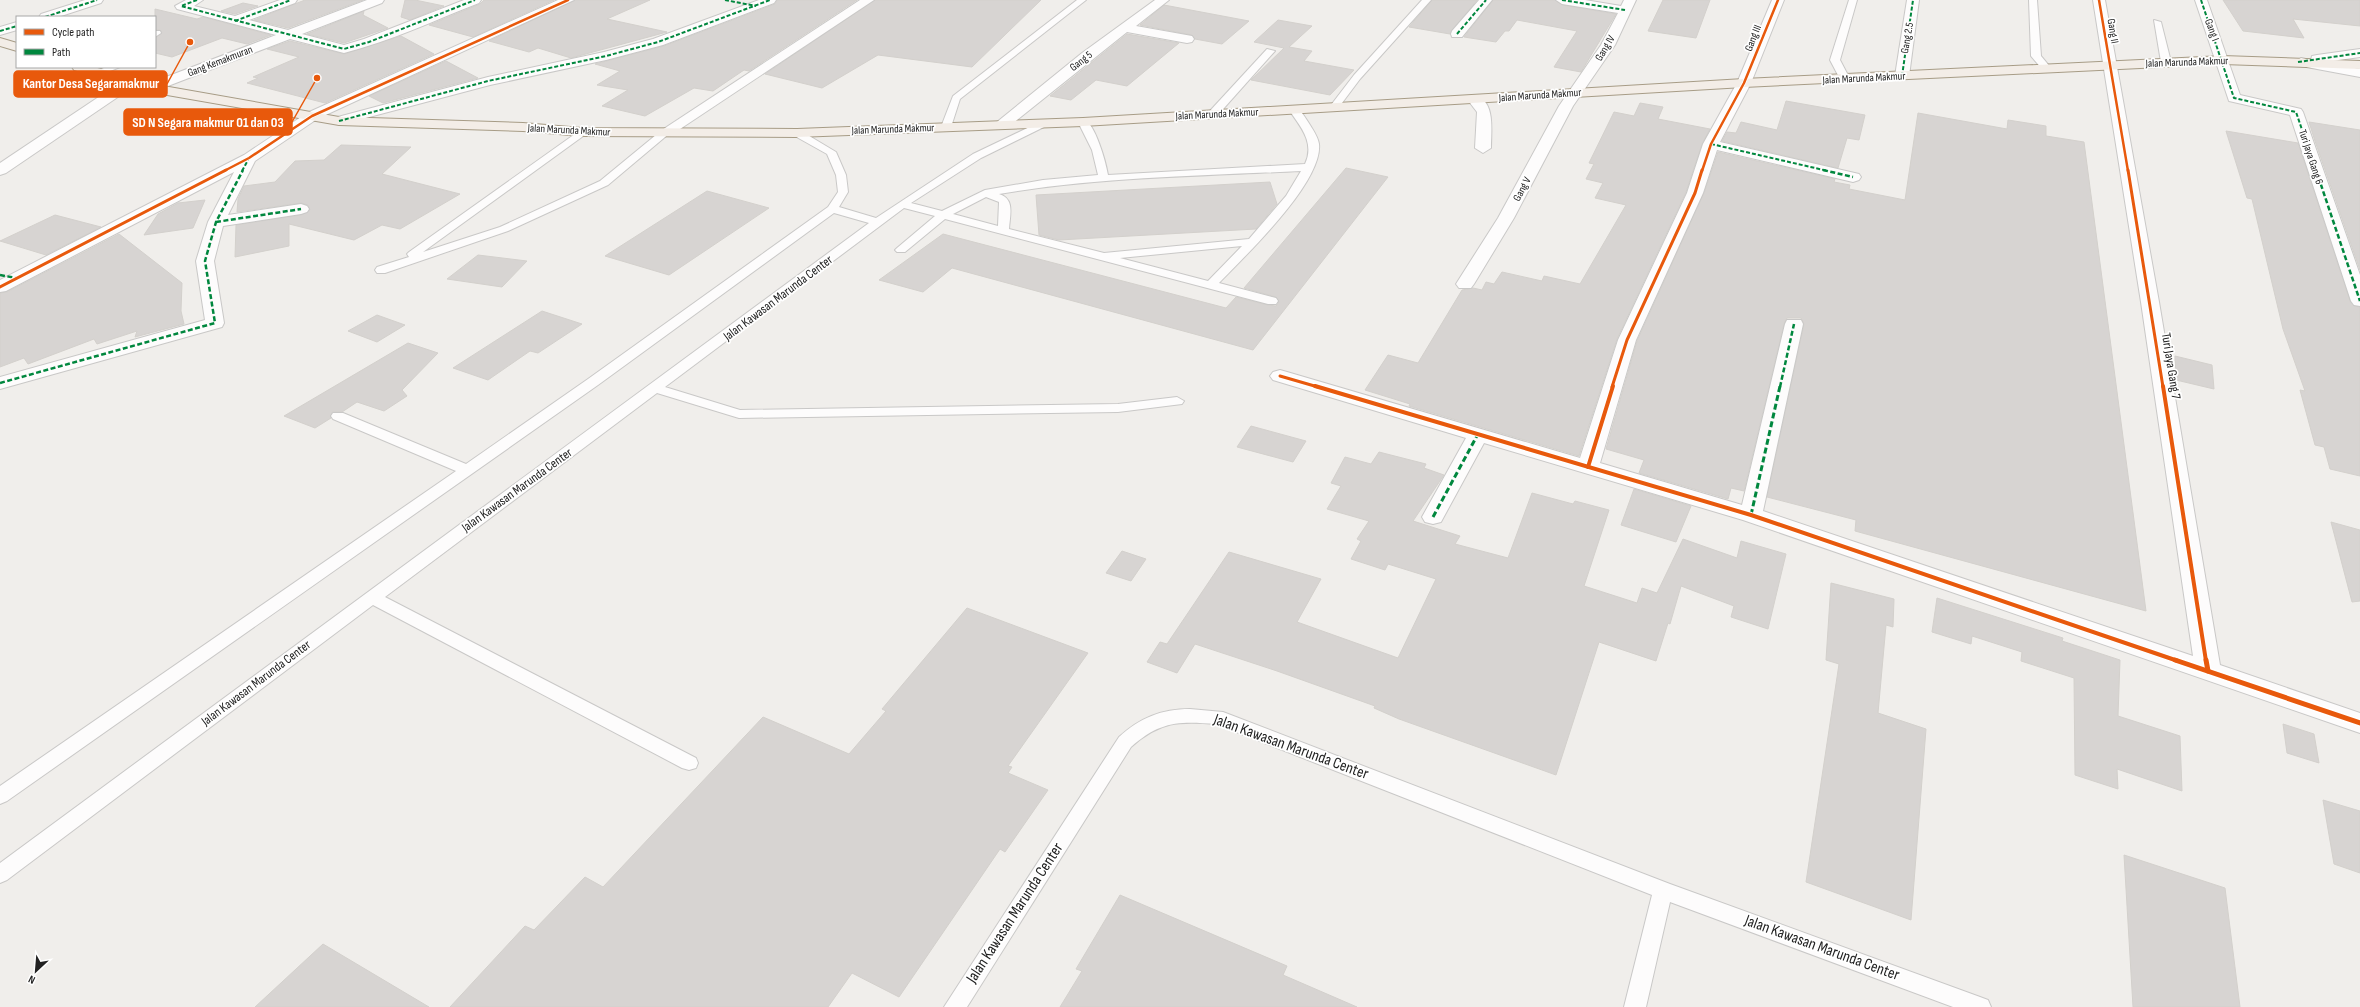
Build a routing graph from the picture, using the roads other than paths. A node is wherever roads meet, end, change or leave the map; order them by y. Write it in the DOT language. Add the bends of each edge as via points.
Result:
graph roads {
  1 [pos="97,0"];
  2 [pos="197,0"];
  3 [pos="291,0"];
  4 [pos="378,0"];
  5 [pos="475,0"];
  6 [pos="568,0"];
  7 [pos="726,0"];
  8 [pos="770,0"];
  9 [pos="868,0"];
  10 [pos="1082,0"];
  11 [pos="1163,0"];
  12 [pos="1427,0"];
  13 [pos="1486,0"];
  14 [pos="1562,0"];
  15 [pos="1778,0"];
  16 [pos="1853,0"];
  17 [pos="1913,0"];
  18 [pos="2033,0"];
  19 [pos="2099,0"];
  20 [pos="2201,0"];
  21 [pos="1628,5"];
  22 [pos="756,6"];
  23 [pos="48,16"];
  24 [pos="235,21"];
  25 [pos="2157,22"];
  26 [pos="16,26"];
  27 [pos="1124,28"];
  28 [pos="0,31"];
  29 [pos="290,34"];
  30 [pos="1457,34"];
  31 [pos="1187,39"];
  32 [pos="0,42"];
  33 [pos="16,47"];
  34 [pos="1270,51"];
  35 [pos="2360,53"];
  36 [pos="2223,60"];
  37 [pos="2166,62"];
  38 [pos="2298,62"];
  39 [pos="2110,65"];
  40 [pos="2360,65"];
  41 [pos="82,68"];
  42 [pos="112,68"];
  43 [pos="2046,68"];
  44 [pos="98,73"];
  45 [pos="2360,73"];
  46 [pos="1902,76"];
  47 [pos="1845,79"];
  48 [pos="129,83"];
  49 [pos="1744,83"];
  50 [pos="150,88"];
  51 [pos="1575,93"];
  52 [pos="1474,99"];
  53 [pos="1333,109"];
  54 [pos="1294,110"];
  55 [pos="1212,115"];
  56 [pos="312,116"];
  57 [pos="339,121"];
  58 [pos="1083,122"];
  59 [pos="1044,123"];
  60 [pos="1002,125"];
  61 [pos="946,127"];
  62 [pos="582,132"];
  63 [pos="666,132"];
  64 [pos="797,133"];
  65 [pos="1711,144"];
  66 [pos="1483,148"];
  67 [pos="249,158"];
  68 [pos="1309,166"];
  69 [pos="0,170"];
  70 [pos="1853,177"];
  71 [pos="1104,178"];
  72 [pos="985,193"];
  73 [pos="902,204"];
  74 [pos="301,209"];
  75 [pos="832,209"];
  76 [pos="943,215"];
  77 [pos="216,222"];
  78 [pos="878,222"];
  79 [pos="1003,231"];
  80 [pos="1251,242"];
  81 [pos="901,250"];
  82 [pos="1100,256"];
  83 [pos="400,263"];
  84 [pos="381,270"];
  85 [pos="8,277"];
  86 [pos="1465,284"];
  87 [pos="1212,285"];
  88 [pos="0,287"];
  89 [pos="1272,301"];
  90 [pos="2360,301"];
  91 [pos="1794,324"];
  92 [pos="1280,376"];
  93 [pos="0,383"];
  94 [pos="656,388"];
  95 [pos="1177,401"];
  96 [pos="338,416"];
  97 [pos="1478,434"];
  98 [pos="1588,467"];
  99 [pos="467,470"];
  100 [pos="1751,515"];
  101 [pos="1433,517"];
  102 [pos="371,598"];
  103 [pos="2208,671"];
  104 [pos="2360,723"];
  105 [pos="689,763"];
  106 [pos="0,796"];
  107 [pos="0,874"];
  108 [pos="1663,890"];
  109 [pos="955,1007"];
  110 [pos="1635,1007"];
  111 [pos="1980,1007"];
  1 -- 23 [label="street"];
  2 -- 24 [label="street" via="181,6"];
  3 -- 24 [label="street"];
  4 -- 29 [label="street, Gang Kemakmuran"];
  5 -- 29 [label="street" via="347,48"];
  6 -- 56 [label="street"];
  7 -- 22 [label="street"];
  8 -- 22 [label="street"];
  9 -- 63 [label="street"];
  10 -- 61 [label="lane" via="956,98"];
  11 -- 27 [label="street, Gang 5"];
  12 -- 53 [label="lane" via="1357,77"];
  13 -- 30 [label="street"];
  14 -- 21 [label="street"];
  15 -- 49 [label="street, Gang III"];
  16 -- 47 [label="lane" via="1835,60"];
  17 -- 46 [label="street, Gang 2.5"];
  18 -- 43 [label="lane" via="2036,56"];
  19 -- 39 [label="street, Gang II"];
  20 -- 36 [label="street, Gang I"];
  21 -- 51 [label="street, Gang IV" via="1608,45"];
  22 -- 57 [label="street" via="658,42 606,56 488,81"];
  24 -- 29 [label="street"];
  25 -- 37 [label="lane"];
  26 -- 28 [label="street"];
  27 -- 31 [label="street"];
  27 -- 60 [label="street, Gang 5"];
  29 -- 50 [label="street, Gang Kemakmuran"];
  32 -- 33 [label="main road"];
  34 -- 55 [label="lane"];
  35 -- 38 [label="street"];
  36 -- 37 [label="main road, Jalan Marunda Makmur"];
  36 -- 38 [label="main road, Jalan Marunda Makmur"];
  36 -- 90 [label="street, Turi Jaya Gang 6" via="2236,100 2296,112"];
  37 -- 39 [label="main road, Jalan Marunda Makmur"];
  38 -- 40 [label="main road, Jalan Marunda Makmur"];
  38 -- 45 [label="street"];
  39 -- 43 [label="main road, Jalan Marunda Makmur"];
  39 -- 103 [label="street, Turi Jaya Gang 7"];
  41 -- 44 [label="main road, Jalan Marunda Makmur"];
  42 -- 44 [label="lane"];
  43 -- 46 [label="main road, Jalan Marunda Makmur"];
  44 -- 48 [label="main road, Jalan Marunda Makmur"];
  46 -- 47 [label="main road, Jalan Marunda Makmur"];
  47 -- 49 [label="main road, Jalan Marunda Makmur"];
  48 -- 50 [label="main road, Jalan Marunda Makmur"];
  48 -- 69 [label="street"];
  49 -- 51 [label="main road, Jalan Marunda Makmur"];
  49 -- 65 [label="street, Gang III"];
  50 -- 56 [label="main road, Jalan Marunda Makmur"];
  51 -- 52 [label="main road, Jalan Marunda Makmur"];
  51 -- 86 [label="street, Gang V" via="1506,218"];
  52 -- 53 [label="main road, Jalan Marunda Makmur"];
  52 -- 66 [label="street" via="1484,112"];
  53 -- 54 [label="main road, Jalan Marunda Makmur"];
  54 -- 55 [label="main road, Jalan Marunda Makmur"];
  54 -- 68 [label="lane" via="1314,145"];
  55 -- 58 [label="main road, Jalan Marunda Makmur"];
  56 -- 57 [label="main road, Jalan Marunda Makmur"];
  56 -- 67 [label="street"];
  57 -- 62 [label="main road, Jalan Marunda Makmur"];
  58 -- 59 [label="main road, Jalan Marunda Makmur"];
  58 -- 71 [label="lane" via="1097,150"];
  59 -- 60 [label="main road, Jalan Marunda Makmur"];
  59 -- 73 [label="lane, Jalan Kawasan Marunda Center" via="977,156"];
  60 -- 61 [label="main road, Jalan Marunda Makmur"];
  61 -- 64 [label="main road, Jalan Marunda Makmur"];
  62 -- 63 [label="main road, Jalan Marunda Makmur"];
  62 -- 83 [label="lane"];
  63 -- 64 [label="main road, Jalan Marunda Makmur"];
  63 -- 83 [label="lane" via="604,183 504,229"];
  64 -- 75 [label="lane" via="830,152 841,175 842,192"];
  65 -- 70 [label="street"];
  65 -- 98 [label="street, Gang III" via="1695,193 1627,340"];
  67 -- 77 [label="street"];
  67 -- 85 [label="street"];
  68 -- 71 [label="lane"];
  68 -- 80 [label="lane" via="1288,202"];
  71 -- 72 [label="lane" via="1043,183"];
  72 -- 76 [label="lane"];
  72 -- 79 [label="lane" via="1005,202"];
  73 -- 76 [label="lane"];
  73 -- 78 [label="lane, Jalan Kawasan Marunda Center"];
  74 -- 77 [label="street"];
  75 -- 78 [label="lane"];
  75 -- 99 [label="lane"];
  76 -- 79 [label="lane"];
  76 -- 81 [label="lane"];
  77 -- 93 [label="street" via="205,261 214,323"];
  78 -- 94 [label="lane, Jalan Kawasan Marunda Center"];
  79 -- 82 [label="lane"];
  80 -- 82 [label="lane"];
  80 -- 87 [label="lane"];
  82 -- 87 [label="lane"];
  83 -- 84 [label="lane"];
  85 -- 88 [label="street"];
  87 -- 89 [label="lane"];
  91 -- 100 [label="street"];
  92 -- 97 [label="street"];
  94 -- 95 [label="lane" via="740,414 1118,408"];
  94 -- 102 [label="lane, Jalan Kawasan Marunda Center"];
  96 -- 99 [label="lane"];
  97 -- 98 [label="street"];
  97 -- 101 [label="street"];
  98 -- 100 [label="street"];
  99 -- 106 [label="lane"];
  100 -- 103 [label="street"];
  102 -- 105 [label="lane"];
  102 -- 107 [label="lane, Jalan Kawasan Marunda Center"];
  103 -- 104 [label="street"];
  108 -- 109 [label="lane, Jalan Kawasan Marunda Center" via="1217,717 1186,714 1157,719 1139,727 1125,742"];
  108 -- 110 [label="lane"];
  108 -- 111 [label="lane, Jalan Kawasan Marunda Center"];
}
